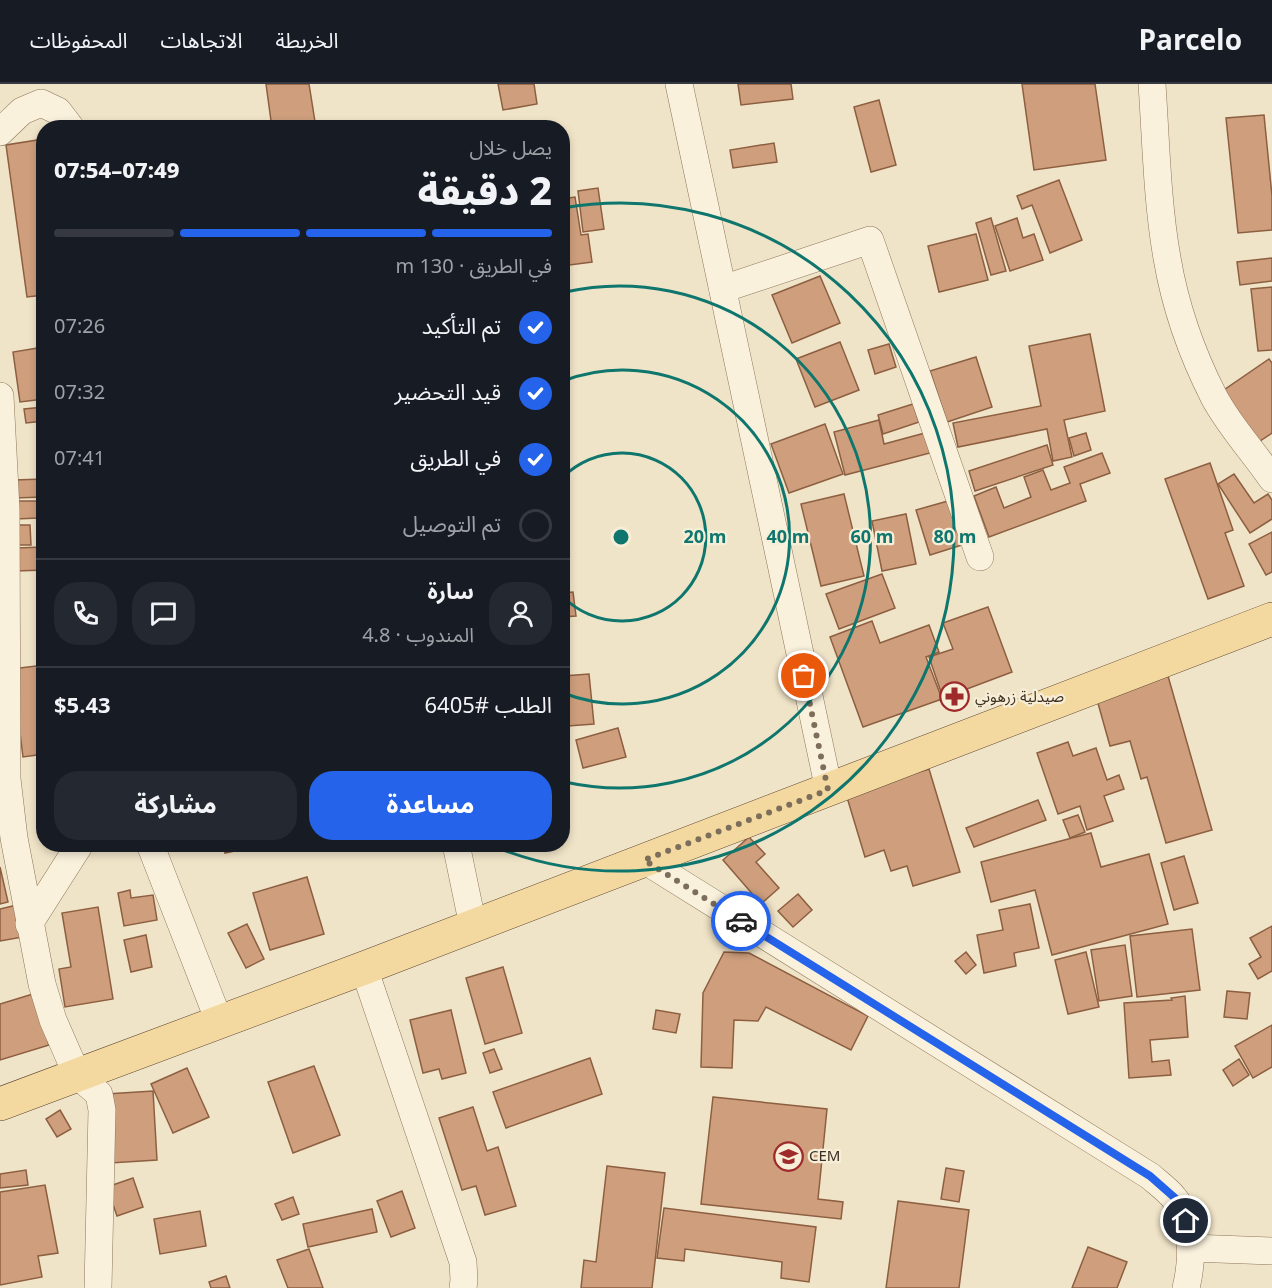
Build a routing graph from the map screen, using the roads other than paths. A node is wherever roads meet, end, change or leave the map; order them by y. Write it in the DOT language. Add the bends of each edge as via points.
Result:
graph roads {
  1 [pos="1152,84"];
  2 [pos="681,93"];
  3 [pos="65,120"];
  4 [pos="0,132"];
  5 [pos="723,289"];
  6 [pos="0,396"];
  7 [pos="1272,479"];
  8 [pos="980,557"];
  9 [pos="1272,619"];
  10 [pos="828,790"];
  11 [pos="75,852"];
  12 [pos="153,852"];
  13 [pos="458,852"];
  14 [pos="644,860"];
  15 [pos="29,924"];
  16 [pos="473,926"];
  17 [pos="364,968"];
  18 [pos="219,1021"];
  19 [pos="77,1075"];
  20 [pos="0,1104"];
  21 [pos="1191,1248"];
  22 [pos="1272,1251"];
  23 [pos="98,1288"];
  24 [pos="463,1288"];
  25 [pos="1186,1288"];
  1 -- 7 [label="street" via="1161,211 1181,318 1214,397"];
  2 -- 5 [label="street"];
  3 -- 4 [label="street" via="58,111 41,103 22,111"];
  5 -- 8 [label="street" via="870,240"];
  5 -- 10 [label="street"];
  6 -- 15 [label="street" via="6,509 7,779"];
  9 -- 10 [label="main road"];
  10 -- 14 [label="main road"];
  11 -- 15 [label="street"];
  12 -- 18 [label="street"];
  13 -- 16 [label="street"];
  14 -- 16 [label="main road"];
  14 -- 21 [label="street" via="1150,1176 1175,1198 1186,1221"];
  15 -- 19 [label="street" via="47,1002"];
  16 -- 17 [label="main road"];
  17 -- 18 [label="main road"];
  17 -- 24 [label="street" via="463,1262"];
  18 -- 19 [label="main road"];
  19 -- 20 [label="main road"];
  19 -- 23 [label="street" via="99,1094 102,1110"];
  21 -- 22 [label="street"];
  21 -- 25 [label="street"];
}
